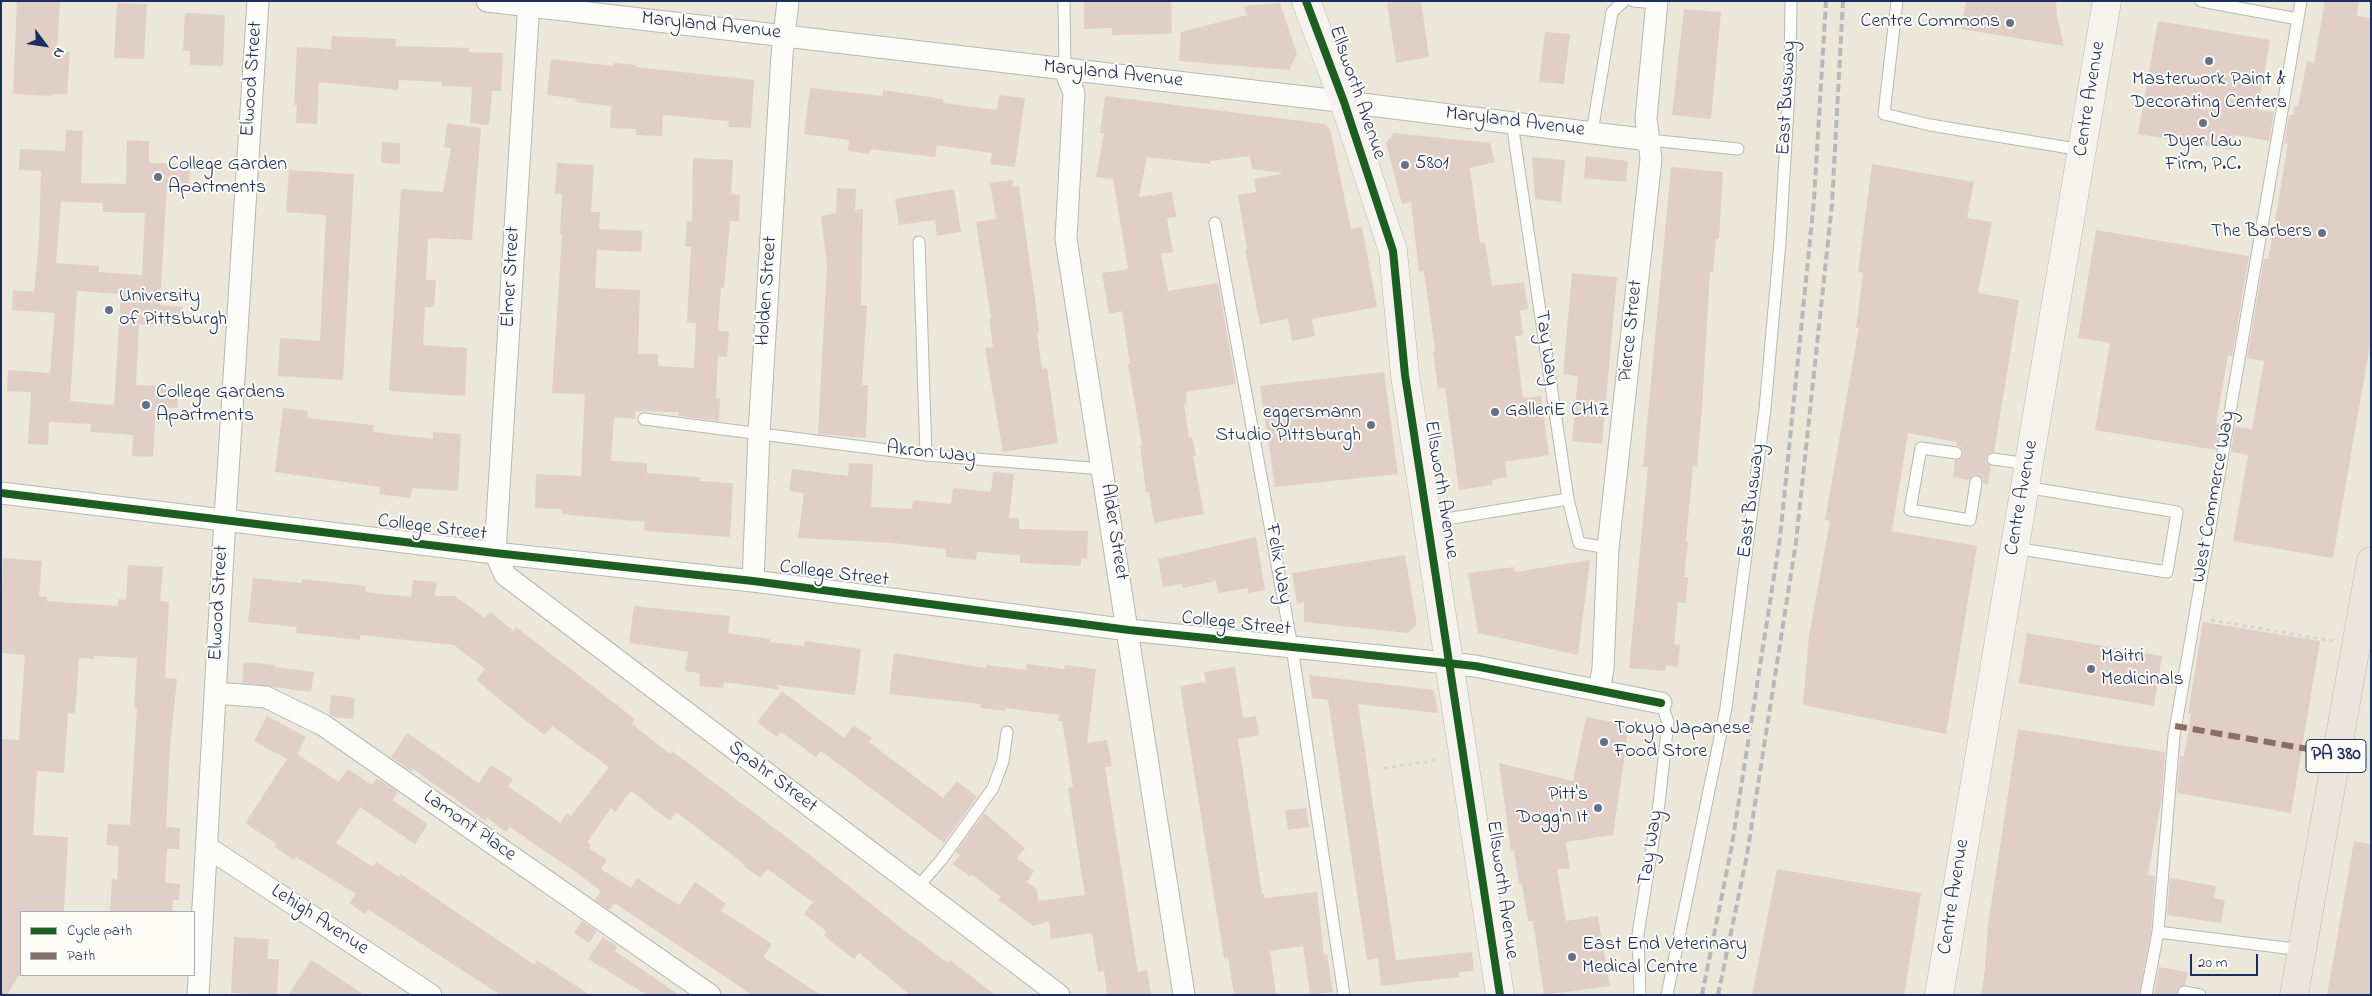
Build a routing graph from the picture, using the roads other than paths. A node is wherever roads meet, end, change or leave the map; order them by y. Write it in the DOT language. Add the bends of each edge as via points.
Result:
graph roads {
  1 [pos="258,1"];
  2 [pos="488,1"];
  3 [pos="788,1"];
  4 [pos="1064,1"];
  5 [pos="1624,1"];
  6 [pos="1634,1"];
  7 [pos="1791,1"];
  8 [pos="1897,1"];
  9 [pos="2107,1"];
  10 [pos="2201,1"];
  11 [pos="2301,1"];
  12 [pos="1656,2"];
  13 [pos="1310,3"];
  14 [pos="529,4"];
  15 [pos="2298,19"];
  16 [pos="784,36"];
  17 [pos="1065,70"];
  18 [pos="1344,102"];
  19 [pos="1512,123"];
  20 [pos="1592,132"];
  21 [pos="1648,140"];
  22 [pos="1738,149"];
  23 [pos="2082,150"];
  24 [pos="1215,223"];
  25 [pos="919,242"];
  26 [pos="644,419"];
  27 [pos="759,434"];
  28 [pos="1956,453"];
  29 [pos="926,455"];
  30 [pos="1992,459"];
  31 [pos="1103,469"];
  32 [pos="2026,476"];
  33 [pos="1976,482"];
  34 [pos="1,493"];
  35 [pos="1568,499"];
  36 [pos="225,519"];
  37 [pos="1428,522"];
  38 [pos="1608,548"];
  39 [pos="2014,548"];
  40 [pos="495,553"];
  41 [pos="2371,561"];
  42 [pos="753,581"];
  43 [pos="1129,630"];
  44 [pos="1292,647"];
  45 [pos="2363,654"];
  46 [pos="1451,663"];
  47 [pos="1599,690"];
  48 [pos="215,693"];
  49 [pos="1661,703"];
  50 [pos="1007,732"];
  51 [pos="208,848"];
  52 [pos="917,888"];
  53 [pos="2158,932"];
  54 [pos="2302,950"];
  55 [pos="2152,989"];
  56 [pos="2184,992"];
  57 [pos="1054,993"];
  58 [pos="198,995"];
  59 [pos="431,995"];
  60 [pos="710,995"];
  61 [pos="1184,995"];
  62 [pos="1344,995"];
  63 [pos="1500,995"];
  64 [pos="1640,995"];
  65 [pos="1667,995"];
  66 [pos="1939,995"];
  67 [pos="2200,995"];
  68 [pos="2294,995"];
  1 -- 36 [label="street, Elwood Street"];
  2 -- 14 [label="street, Maryland Avenue"];
  3 -- 16 [label="street, Holden Street"];
  4 -- 17 [label="lane"];
  5 -- 20 [label="lane" via="1612,12"];
  6 -- 12 [label="lane"];
  7 -- 65 [label="lane, East Busway" via="1780,242 1765,409 1726,708"];
  8 -- 23 [label="lane" via="1884,114 1930,125"];
  9 -- 23 [label="street, Centre Avenue"];
  10 -- 15 [label="lane"];
  11 -- 15 [label="lane, West Commerce Way"];
  12 -- 21 [label="street, Pierce Street" via="1646,118"];
  13 -- 18 [label="street, Ellsworth Avenue"];
  14 -- 16 [label="street, Maryland Avenue"];
  14 -- 40 [label="street, Elmer Street"];
  15 -- 53 [label="lane, West Commerce Way" via="2174,736"];
  16 -- 17 [label="street, Maryland Avenue"];
  16 -- 27 [label="street, Holden Street"];
  17 -- 18 [label="street, Maryland Avenue"];
  17 -- 31 [label="street, Alder Street" via="1074,93 1066,239"];
  18 -- 19 [label="street, Maryland Avenue"];
  18 -- 37 [label="street, Ellsworth Avenue" via="1393,251 1405,374"];
  19 -- 20 [label="street, Maryland Avenue"];
  19 -- 35 [label="lane, Tay Way"];
  20 -- 21 [label="street, Maryland Avenue"];
  21 -- 22 [label="lane, Maryland Avenue"];
  21 -- 38 [label="street, Pierce Street" via="1652,160"];
  23 -- 32 [label="street, Centre Avenue"];
  24 -- 44 [label="lane, Felix Way"];
  25 -- 29 [label="lane"];
  26 -- 27 [label="lane, Akron Way"];
  27 -- 29 [label="lane, Akron Way"];
  27 -- 42 [label="street, Holden Street"];
  28 -- 33 [label="lane" via="1921,448 1910,510 1970,520"];
  29 -- 31 [label="lane, Akron Way"];
  30 -- 32 [label="lane"];
  31 -- 43 [label="street, Alder Street"];
  32 -- 39 [label="street, Centre Avenue"];
  32 -- 39 [label="lane" via="2177,512 2173,538 2167,572"];
  34 -- 36 [label="street, College Street"];
  35 -- 37 [label="lane"];
  35 -- 38 [label="lane, Tay Way" via="1579,543"];
  36 -- 40 [label="street, College Street"];
  36 -- 48 [label="street, Elwood Street"];
  37 -- 46 [label="street, Ellsworth Avenue"];
  38 -- 47 [label="street, Pierce Street" via="1603,669"];
  39 -- 66 [label="street, Centre Avenue"];
  40 -- 42 [label="street, College Street"];
  40 -- 52 [label="street, Spahr Street" via="506,575"];
  41 -- 45 [label="main road, PA 380"];
  42 -- 43 [label="street, College Street"];
  43 -- 44 [label="street, College Street"];
  43 -- 61 [label="street, Alder Street"];
  44 -- 46 [label="street, College Street"];
  44 -- 62 [label="lane, Felix Way"];
  45 -- 54 [label="main road, PA 380"];
  46 -- 47 [label="street, College Street"];
  46 -- 63 [label="street, Ellsworth Avenue"];
  47 -- 49 [label="street, College Street"];
  48 -- 51 [label="street, Elwood Street"];
  48 -- 60 [label="street, Lamont Place" via="266,696 323,725"];
  49 -- 64 [label="lane, Tay Way" via="1668,722 1659,804 1638,934"];
  50 -- 52 [label="lane" via="1003,761 993,788"];
  51 -- 58 [label="street, Elwood Street"];
  51 -- 59 [label="street, Lehigh Avenue"];
  52 -- 57 [label="street, Spahr Street"];
  53 -- 54 [label="lane"];
  53 -- 55 [label="lane, West Commerce Way"];
  54 -- 68 [label="main road, PA 380"];
  56 -- 67 [label="lane"];
}
